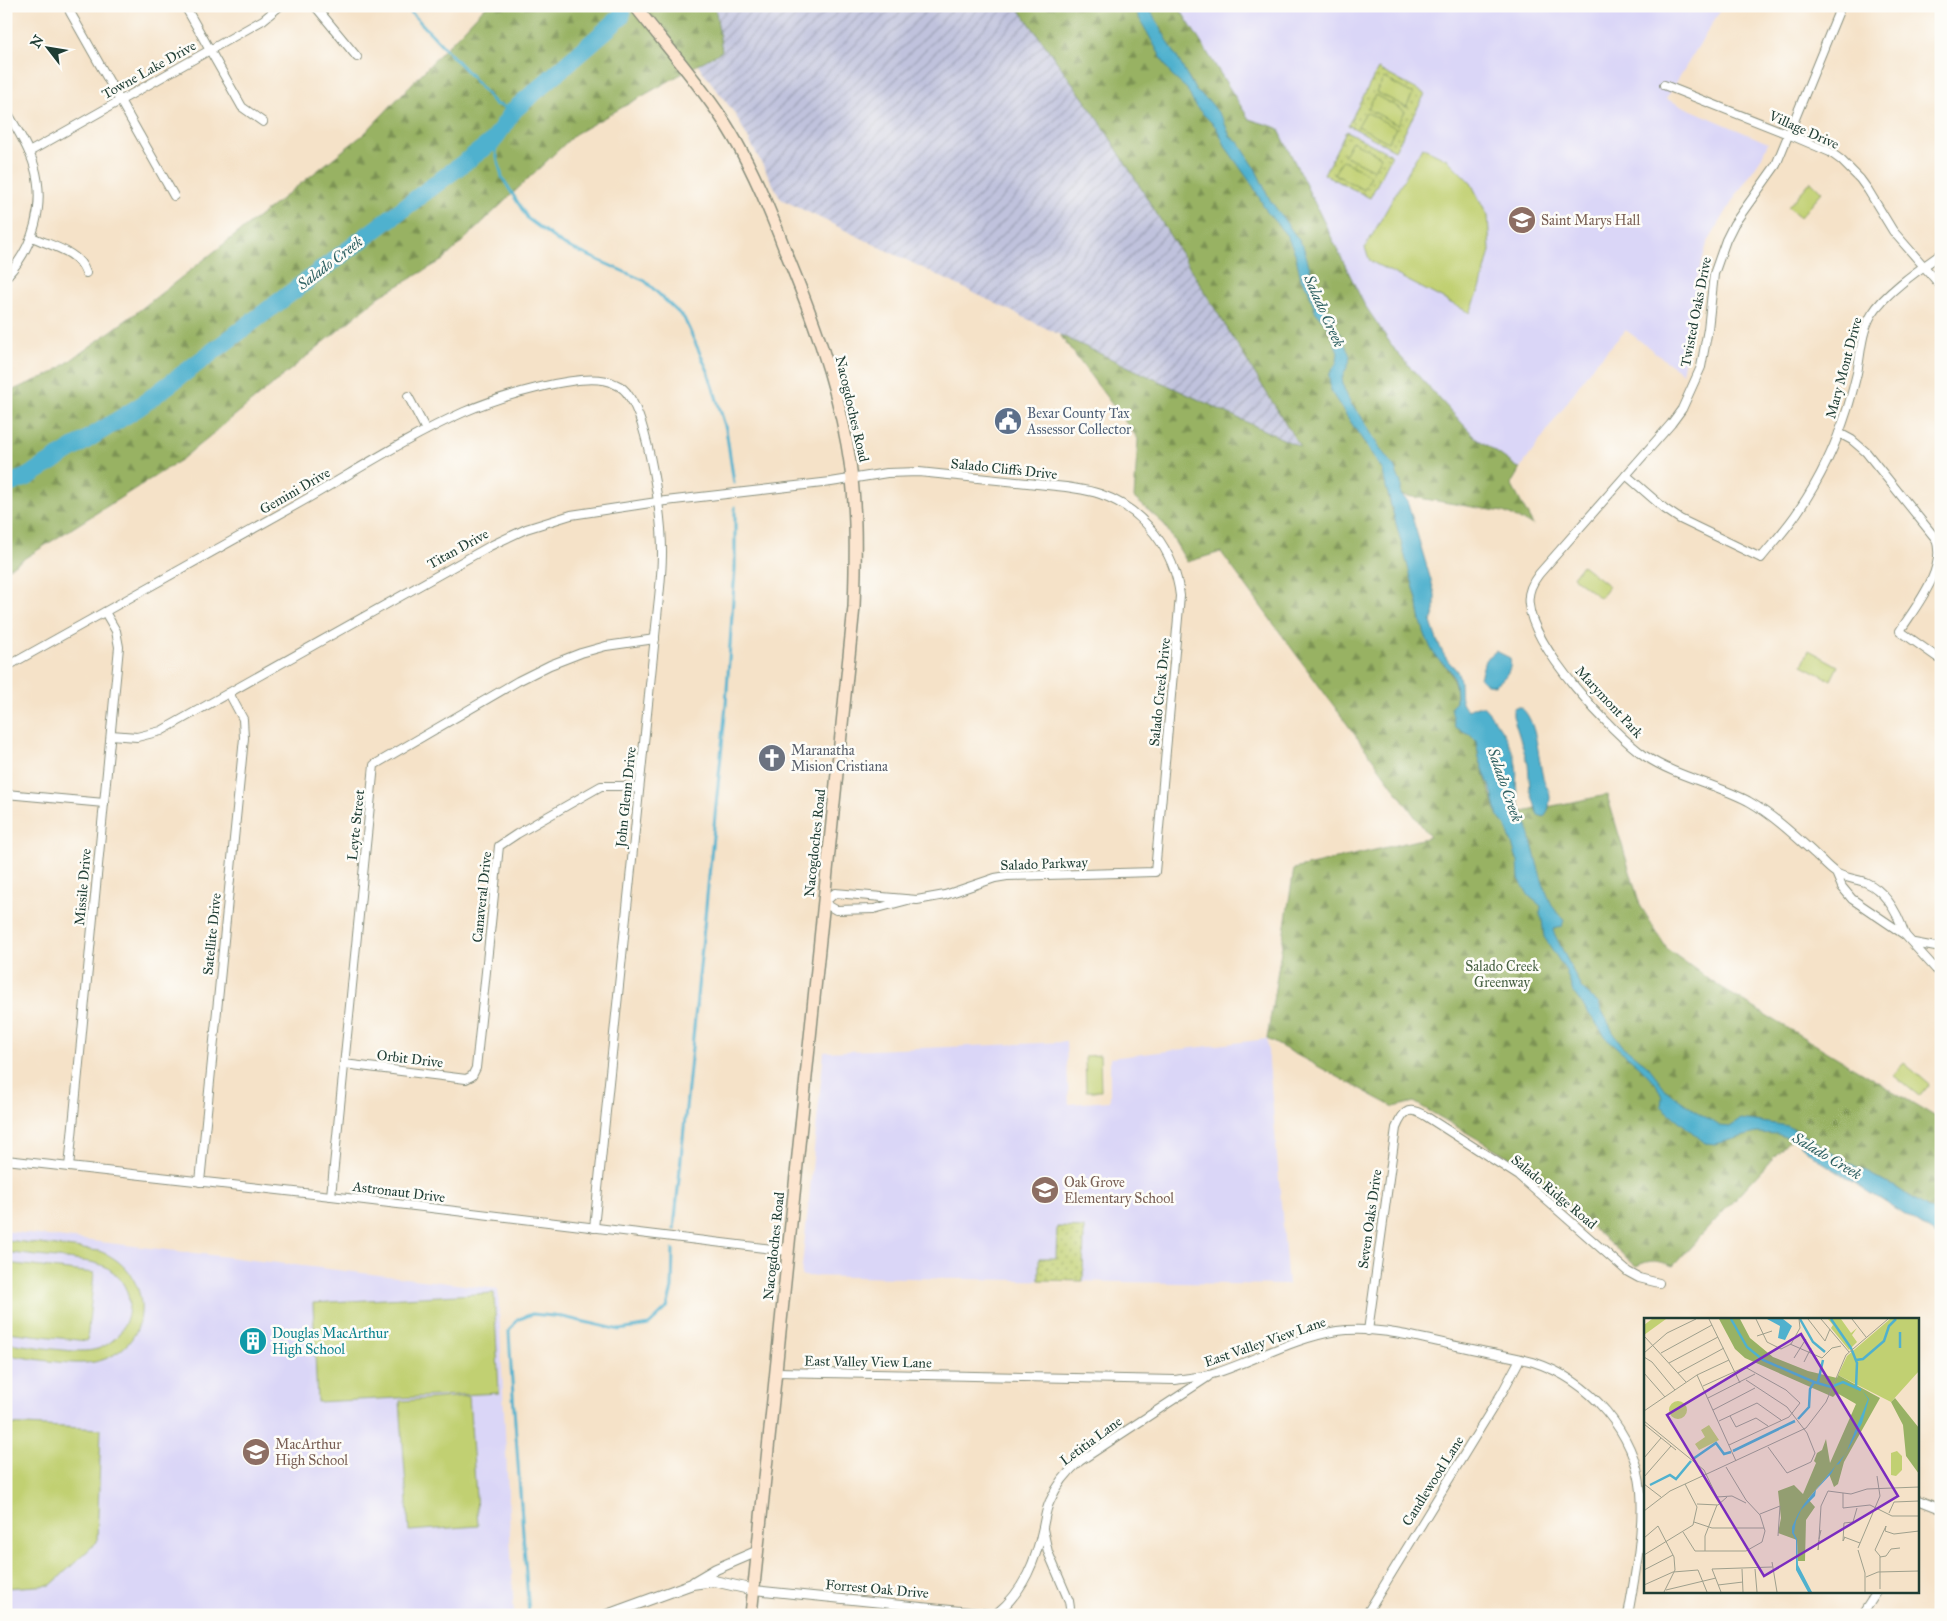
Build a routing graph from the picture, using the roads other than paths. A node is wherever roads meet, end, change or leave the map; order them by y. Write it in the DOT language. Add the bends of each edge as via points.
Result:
graph roads {
  1 [pos="68,6"];
  2 [pos="185,6"];
  3 [pos="280,6"];
  4 [pos="315,6"];
  5 [pos="635,6"];
  6 [pos="1841,6"];
  7 [pos="210,51"];
  8 [pos="357,57"];
  9 [pos="1664,85"];
  10 [pos="120,101"];
  11 [pos="6,110"];
  12 [pos="263,122"];
  13 [pos="1788,134"];
  14 [pos="29,152"];
  15 [pos="174,196"];
  16 [pos="32,237"];
  17 [pos="1941,254"];
  18 [pos="1923,267"];
  19 [pos="86,273"];
  20 [pos="6,276"];
  21 [pos="1941,286"];
  22 [pos="611,382"];
  23 [pos="408,396"];
  24 [pos="426,430"];
  25 [pos="1839,433"];
  26 [pos="1626,475"];
  27 [pos="851,478"];
  28 [pos="657,502"];
  29 [pos="1584,523"];
  30 [pos="1146,524"];
  31 [pos="105,612"];
  32 [pos="655,640"];
  33 [pos="1941,660"];
  34 [pos="6,667"];
  35 [pos="229,693"];
  36 [pos="111,735"];
  37 [pos="639,789"];
  38 [pos="6,794"];
  39 [pos="104,803"];
  40 [pos="1155,872"];
  41 [pos="1836,873"];
  42 [pos="908,900"];
  43 [pos="824,903"];
  44 [pos="1905,935"];
  45 [pos="1914,943"];
  46 [pos="1941,948"];
  47 [pos="1941,975"];
  48 [pos="344,1064"];
  49 [pos="472,1076"];
  50 [pos="1405,1112"];
  51 [pos="6,1160"];
  52 [pos="69,1167"];
  53 [pos="200,1182"];
  54 [pos="331,1196"];
  55 [pos="594,1228"];
  56 [pos="789,1251"];
  57 [pos="1659,1283"];
  58 [pos="1368,1330"];
  59 [pos="1520,1359"];
  60 [pos="776,1372"];
  61 [pos="1214,1374"];
  62 [pos="1920,1501"];
  63 [pos="1941,1509"];
  64 [pos="1043,1527"];
  65 [pos="758,1551"];
  66 [pos="692,1584"];
  67 [pos="754,1590"];
  68 [pos="1875,1594"];
  69 [pos="999,1614"];
  70 [pos="607,1615"];
  71 [pos="751,1615"];
  72 [pos="1071,1615"];
  73 [pos="1366,1615"];
  74 [pos="1628,1615"];
  75 [pos="1862,1615"];
  1 -- 10 [label="street"];
  2 -- 7 [label="street"];
  3 -- 7 [label="street, Towne Lake Drive"];
  4 -- 8 [label="street"];
  5 -- 27 [label="main road, Nacogdoches Road" via="722,118 777,228 835,389"];
  6 -- 13 [label="street, Twisted Oaks Drive"];
  7 -- 10 [label="street, Towne Lake Drive"];
  7 -- 12 [label="street" via="242,107"];
  9 -- 13 [label="street, Village Drive"];
  10 -- 14 [label="street, Towne Lake Drive"];
  10 -- 15 [label="street"];
  11 -- 14 [label="street"];
  13 -- 18 [label="street, Village Drive" via="1830,152 1851,169 1868,190 1892,231"];
  13 -- 26 [label="street, Twisted Oaks Drive" via="1776,165 1734,224 1719,257 1711,292 1708,329 1694,385 1671,424"];
  14 -- 16 [label="street" via="39,195"];
  16 -- 19 [label="street" via="73,255"];
  16 -- 20 [label="street"];
  17 -- 18 [label="street, Mary Mont Drive"];
  18 -- 21 [label="street, Village Drive"];
  18 -- 25 [label="street, Mary Mont Drive" via="1878,306 1867,323"];
  22 -- 24 [label="street, Gemini Drive" via="578,379 534,390 479,406"];
  22 -- 28 [label="street, John Glenn Drive" via="629,396 637,414"];
  23 -- 24 [label="street"];
  24 -- 31 [label="street, Gemini Drive"];
  25 -- 26 [label="street, Mary Mont Drive" via="1799,511 1761,558 1680,519"];
  25 -- 33 [label="street" via="1866,452 1936,539 1940,552 1935,574 1900,631"];
  26 -- 29 [label="street, Twisted Oaks Drive"];
  27 -- 28 [label="street, Titan Drive"];
  27 -- 30 [label="street, Salado Cliffs Drive" via="903,472 1086,490 1114,499"];
  27 -- 43 [label="main road, Nacogdoches Road" via="856,553 854,606"];
  28 -- 32 [label="street, John Glenn Drive" via="662,552"];
  28 -- 35 [label="street, Titan Drive" via="571,515 510,536"];
  29 -- 41 [label="street, Marymont Park" via="1539,574 1529,594 1535,625 1566,676 1625,740 1646,757 1754,805 1778,821"];
  30 -- 40 [label="street, Salado Creek Drive" via="1164,546 1179,583 1180,596"];
  31 -- 34 [label="street, Gemini Drive"];
  31 -- 36 [label="street, Missile Drive" via="118,640"];
  32 -- 37 [label="street, John Glenn Drive"];
  32 -- 48 [label="street, Leyte Street" via="589,650 550,665 374,765"];
  35 -- 36 [label="street, Titan Drive" via="154,734 137,737"];
  35 -- 53 [label="street, Satellite Drive" via="243,719 244,738"];
  36 -- 39 [label="street, Missile Drive"];
  37 -- 49 [label="street, Canaveral Drive" via="601,786 499,846 476,1068"];
  37 -- 55 [label="street, John Glenn Drive"];
  38 -- 39 [label="street"];
  39 -- 52 [label="street, Missile Drive"];
  40 -- 42 [label="street, Salado Parkway" via="1007,876 945,895"];
  41 -- 44 [label="street, Marymont Park" via="1852,899"];
  41 -- 44 [label="street, Marymont Park" via="1875,888 1900,919"];
  42 -- 43 [label="street, Salado Parkway" via="874,909 836,910"];
  42 -- 43 [label="street, Salado Parkway" via="835,893"];
  43 -- 56 [label="main road, Nacogdoches Road"];
  44 -- 45 [label="street, Marymont Park"];
  45 -- 46 [label="street"];
  45 -- 47 [label="street, Marymont Park"];
  48 -- 49 [label="street, Orbit Drive" via="466,1079"];
  48 -- 54 [label="street, Leyte Street"];
  50 -- 57 [label="street, Salado Ridge Road" via="1417,1110 1508,1169 1628,1272"];
  50 -- 58 [label="street, Seven Oaks Drive" via="1396,1128"];
  51 -- 52 [label="street, Astronaut Drive"];
  52 -- 53 [label="street, Astronaut Drive"];
  53 -- 54 [label="street, Astronaut Drive"];
  54 -- 55 [label="street, Astronaut Drive"];
  55 -- 56 [label="street, Astronaut Drive"];
  56 -- 60 [label="main road, Nacogdoches Road"];
  58 -- 59 [label="street, East Valley View Lane"];
  58 -- 61 [label="street, East Valley View Lane" via="1318,1335"];
  59 -- 73 [label="street, Candlewood Lane"];
  59 -- 74 [label="street, East Valley View Lane" via="1552,1370 1583,1388 1608,1413 1631,1450 1640,1490 1641,1525"];
  60 -- 61 [label="street, East Valley View Lane" via="1159,1380"];
  60 -- 65 [label="main road, Nacogdoches Road"];
  61 -- 64 [label="street, Letitia Lane" via="1076,1464 1054,1493"];
  62 -- 63 [label="street"];
  64 -- 69 [label="street, Letitia Lane" via="1023,1586"];
  64 -- 72 [label="street" via="1048,1552 1069,1601"];
  65 -- 66 [label="street" via="716,1568"];
  65 -- 67 [label="main road, Nacogdoches Road"];
  66 -- 67 [label="street" via="714,1582"];
  66 -- 70 [label="street"];
  67 -- 69 [label="street, Forrest Oak Drive"];
  67 -- 71 [label="main road, Nacogdoches Road"];
  68 -- 75 [label="street"];
}
